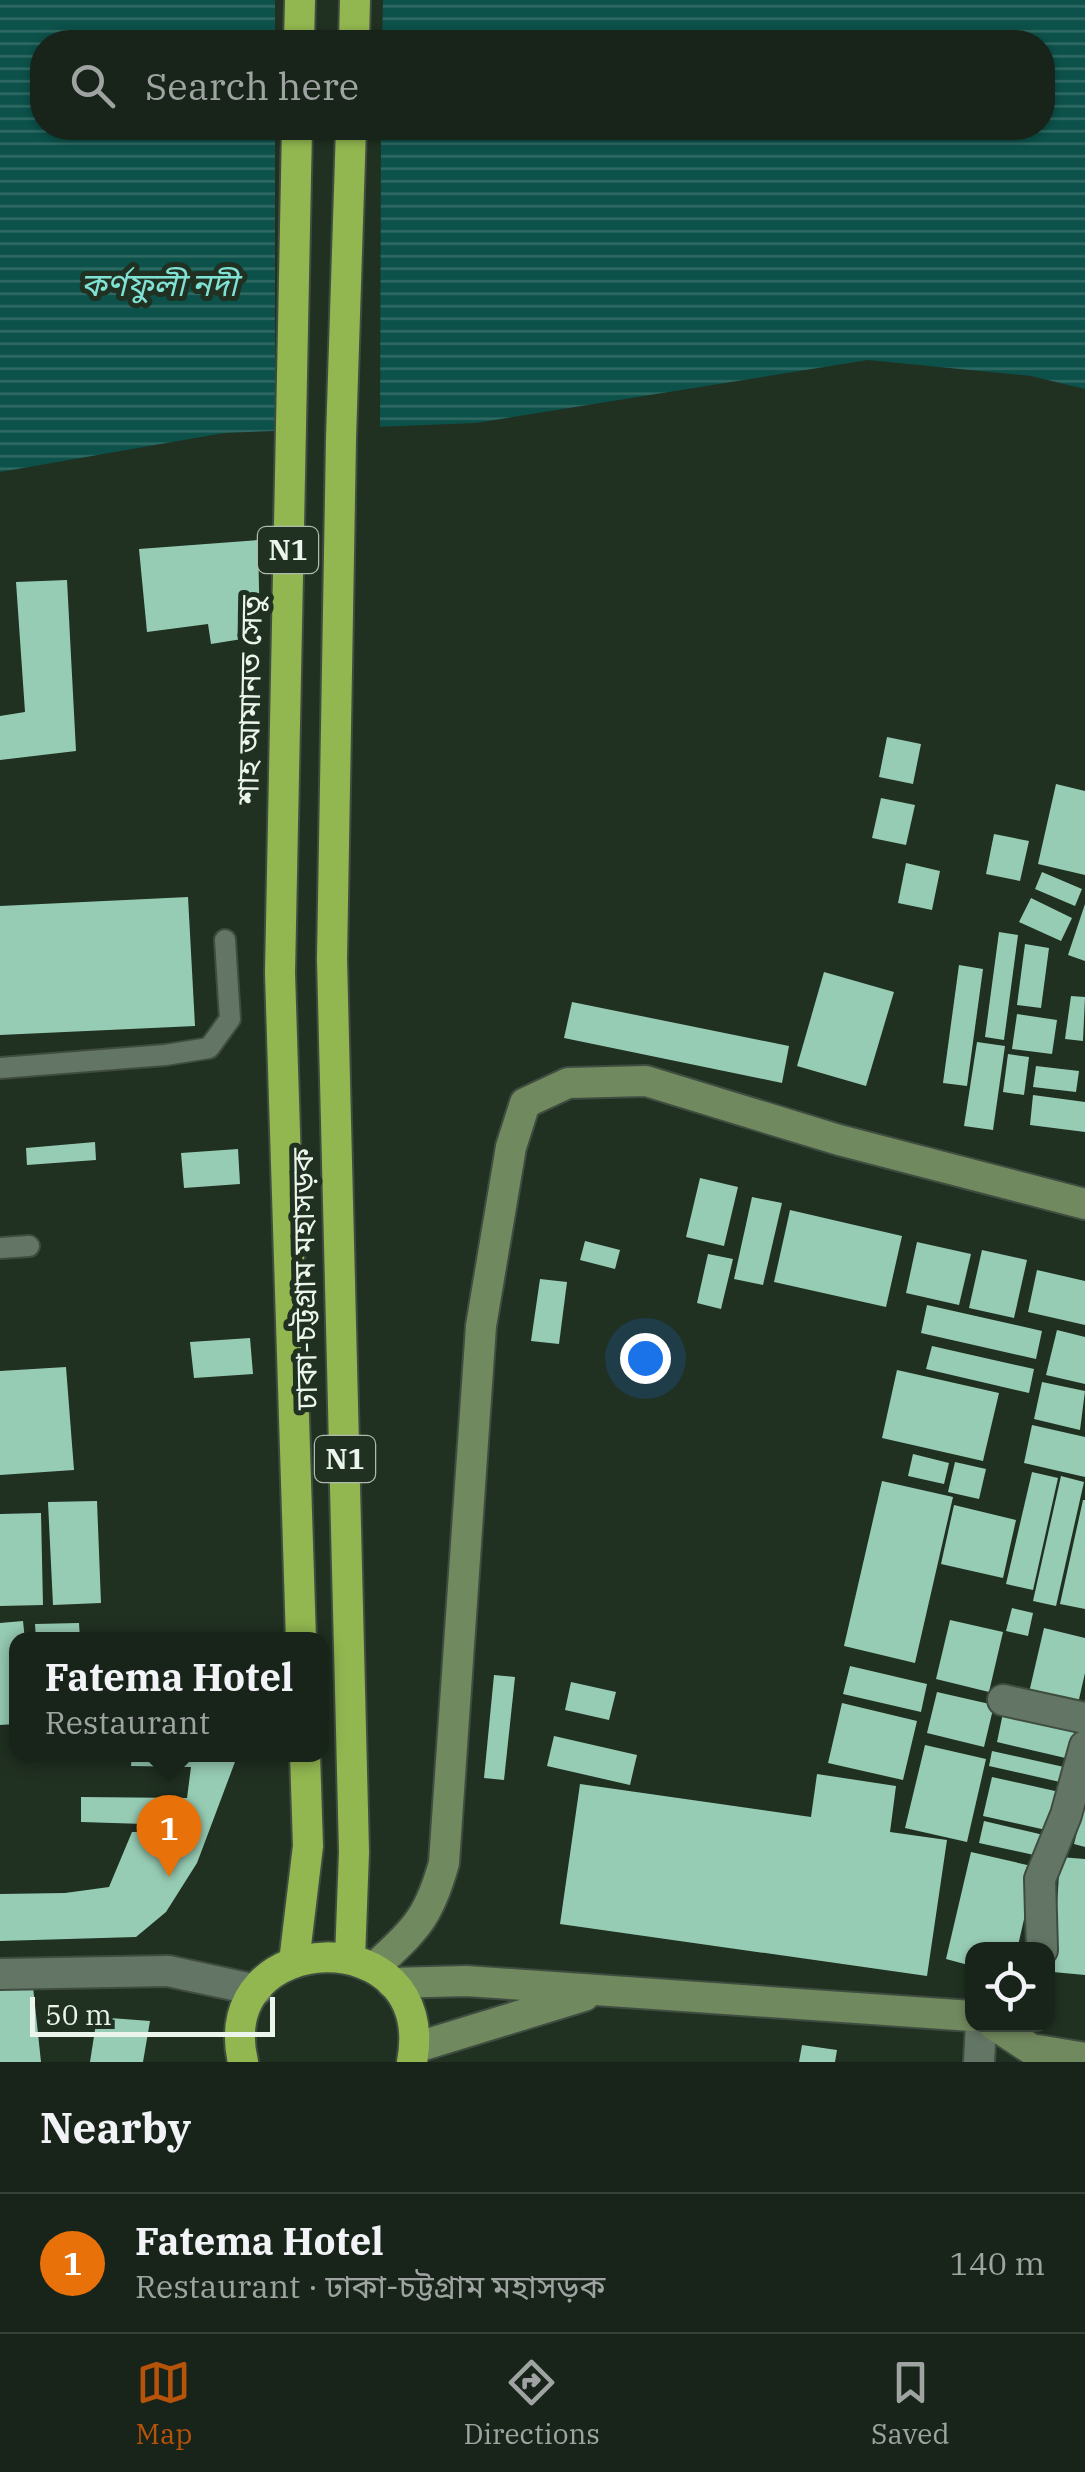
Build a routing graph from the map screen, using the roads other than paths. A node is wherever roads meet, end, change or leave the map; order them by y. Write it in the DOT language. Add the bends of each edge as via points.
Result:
graph roads {
  1 [pos="300,0"];
  2 [pos="355,0"];
  3 [pos="299,30"];
  4 [pos="354,30"];
  5 [pos="297,140"];
  6 [pos="351,140"];
  7 [pos="225,940"];
  8 [pos="280,974"];
  9 [pos="0,1068"];
  10 [pos="1085,1204"];
  11 [pos="28,1246"];
  12 [pos="0,1248"];
  13 [pos="302,1632"];
  14 [pos="1004,1700"];
  15 [pos="1085,1718"];
  16 [pos="1085,1746"];
  17 [pos="305,1762"];
  18 [pos="1042,1942"];
  19 [pos="294,1962"];
  20 [pos="372,1970"];
  21 [pos="0,1974"];
  22 [pos="257,1990"];
  23 [pos="601,1990"];
  24 [pos="965,2016"];
  25 [pos="981,2032"];
  26 [pos="1033,2037"];
  27 [pos="413,2055"];
  28 [pos="1085,2058"];
  29 [pos="243,2062"];
  30 [pos="979,2062"];
  1 -- 3 [label="highway"];
  2 -- 4 [label="highway"];
  5 -- 8 [label="highway, শাহ আমানত সেতু / N1"];
  6 -- 20 [label="highway, ঢাকা-চট্টগ্রাম মহাসড়ক / N1" via="332,959 354,1852"];
  7 -- 9 [label="lane" via="230,1018 209,1048"];
  8 -- 13 [label="highway, ঢাকা-চট্টগ্রাম মহাসড়ক / N1"];
  10 -- 20 [label="main road" via="839,1140 646,1080 568,1083 525,1103 480,1326 444,1864 420,1924"];
  11 -- 12 [label="lane"];
  14 -- 15 [label="street"];
  16 -- 18 [label="street" via="1040,1878"];
  17 -- 19 [label="highway" via="308,1846"];
  19 -- 20 [label="highway" via="322,1955"];
  19 -- 22 [label="highway"];
  20 -- 23 [label="main road"];
  20 -- 27 [label="highway, ঢাকা-চট্টগ্রাম মহাসড়ক / N1" via="410,2014"];
  21 -- 22 [label="street" via="168,1971"];
  22 -- 29 [label="highway" via="243,2019"];
  23 -- 24 [label="main road"];
  23 -- 27 [label="main road"];
  25 -- 30 [label="street"];
  26 -- 28 [label="main road"];
}
